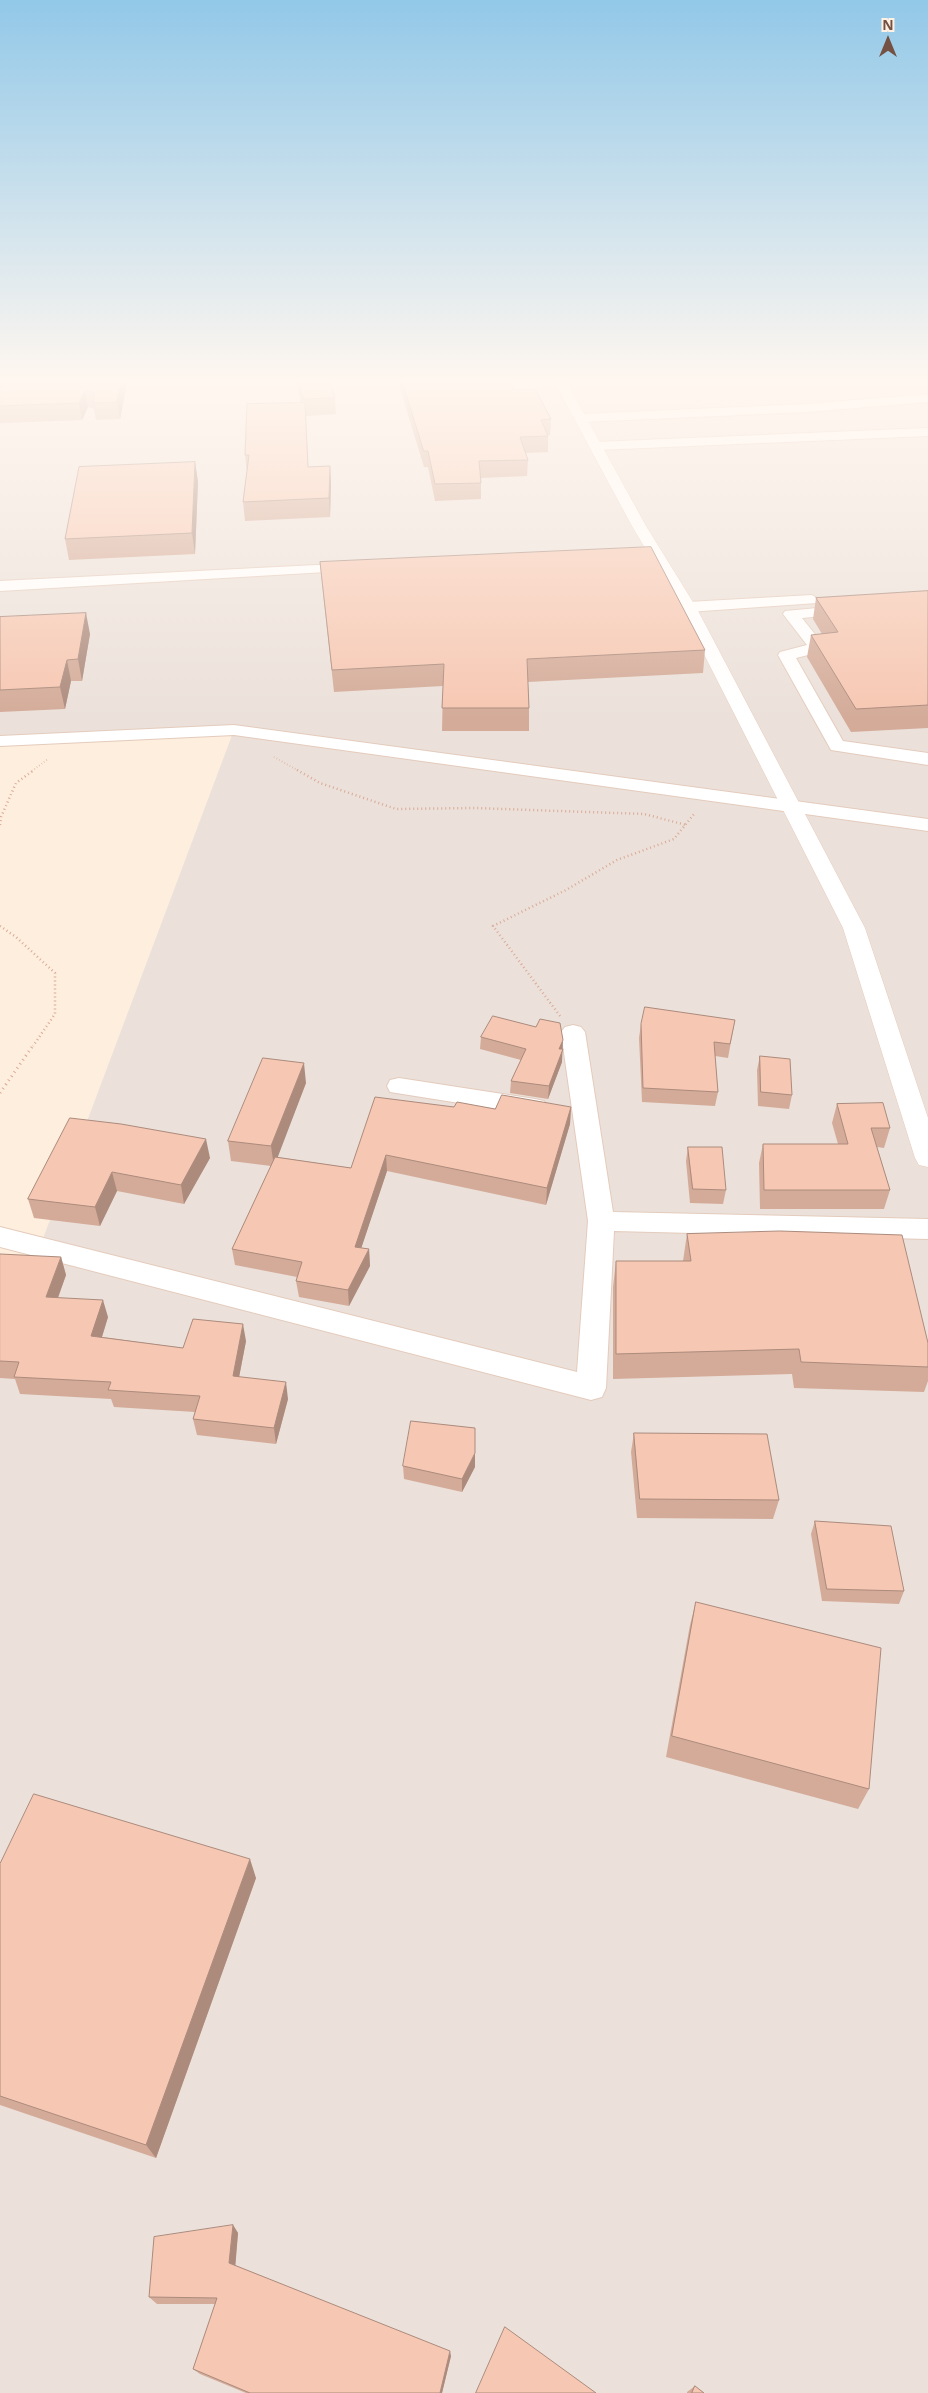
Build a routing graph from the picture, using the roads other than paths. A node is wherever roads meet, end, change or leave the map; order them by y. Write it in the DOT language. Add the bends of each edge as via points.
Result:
graph roads {
  1 [pos="622,495"];
  2 [pos="655,550"];
  3 [pos="636,551"];
  4 [pos="367,566"];
  5 [pos="0,586"];
  6 [pos="688,606"];
  7 [pos="0,741"];
  8 [pos="928,759"];
  9 [pos="794,808"];
  10 [pos="928,825"];
  11 [pos="573,1032"];
  12 [pos="400,1086"];
  13 [pos="568,1112"];
  14 [pos="928,1158"];
  15 [pos="601,1221"];
  16 [pos="928,1229"];
  17 [pos="0,1237"];
  1 -- 2 [label="main road"];
  2 -- 3 [label="street"];
  2 -- 6 [label="main road"];
  4 -- 5 [label="street"];
  6 -- 8 [label="street" via="865,603 791,614 818,648 786,655 837,746"];
  6 -- 9 [label="main road"];
  7 -- 9 [label="street" via="234,730"];
  9 -- 10 [label="street"];
  9 -- 14 [label="main road" via="854,928"];
  11 -- 13 [label="street"];
  12 -- 13 [label="street"];
  13 -- 15 [label="street"];
  15 -- 16 [label="street"];
  15 -- 17 [label="street" via="591,1388"];
}
